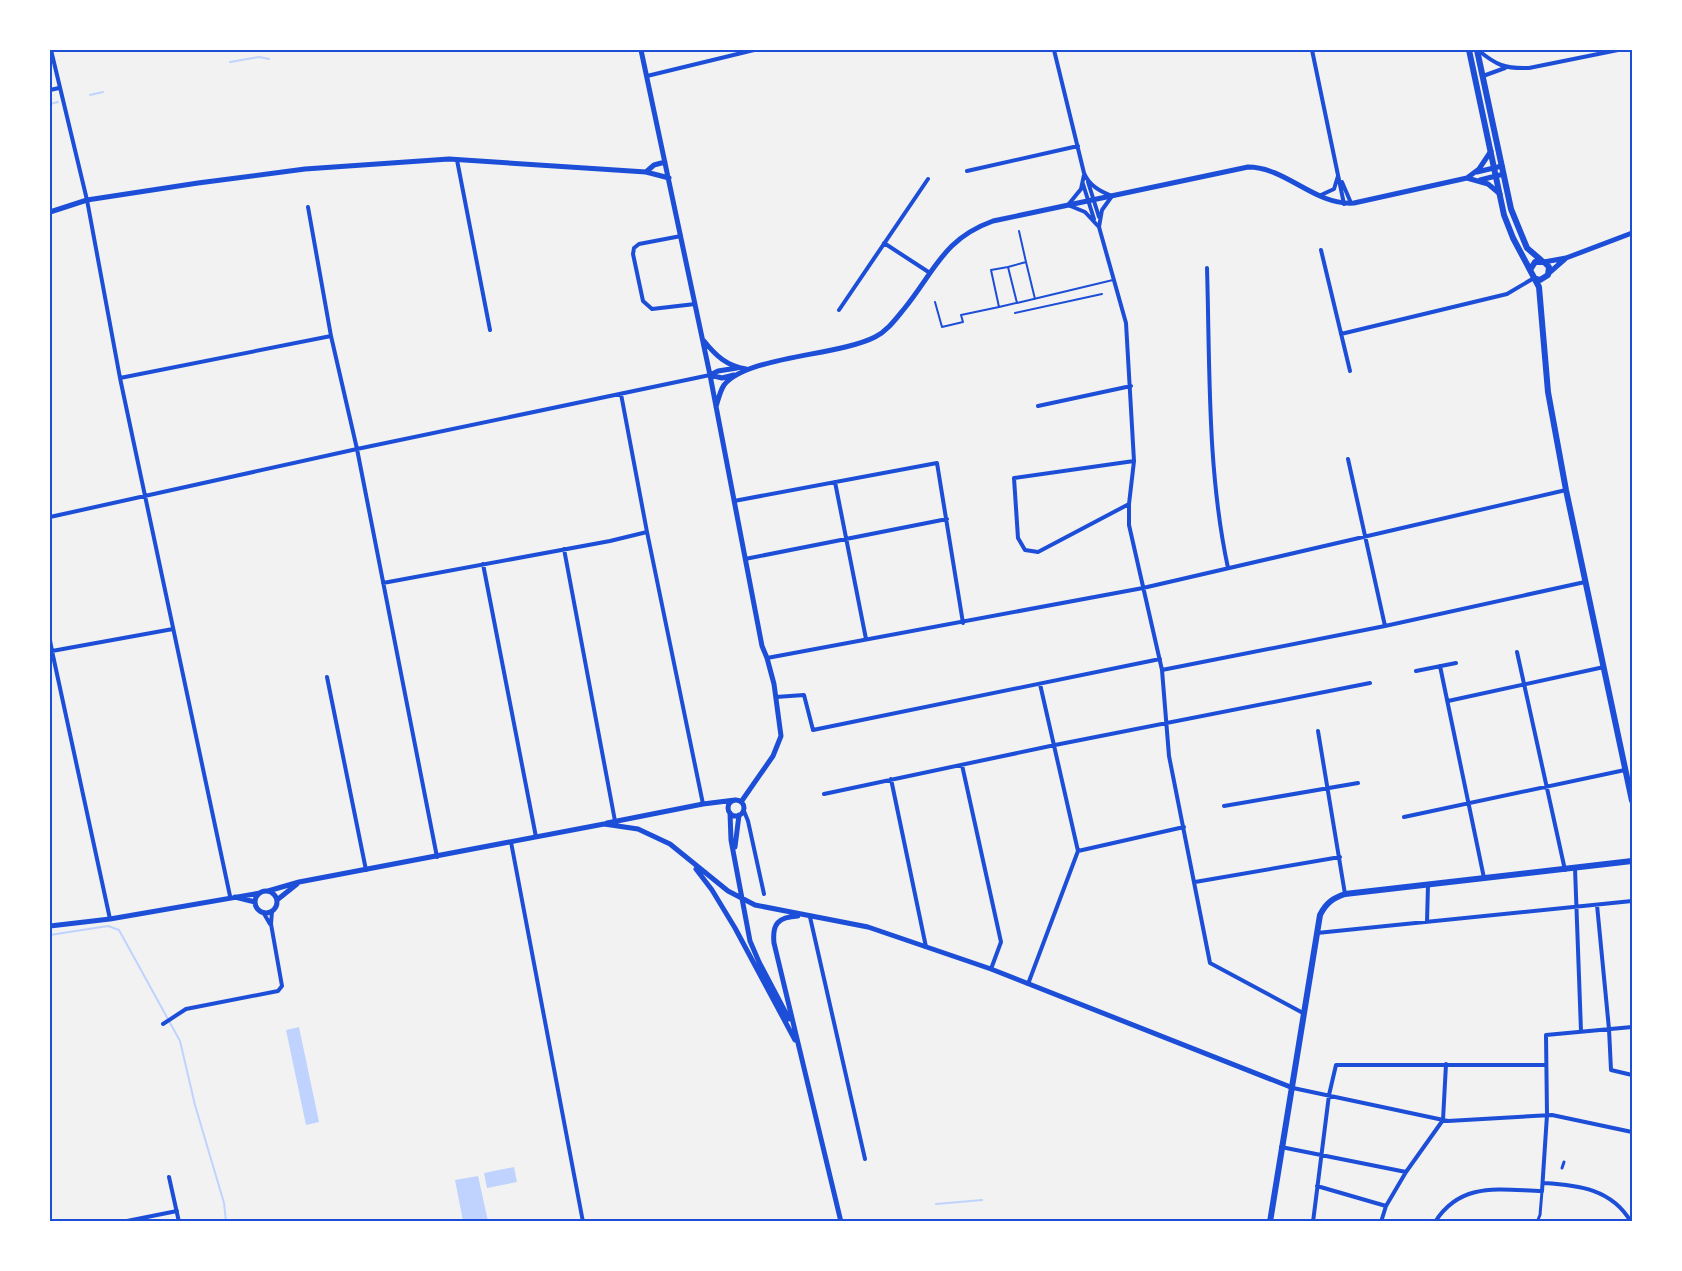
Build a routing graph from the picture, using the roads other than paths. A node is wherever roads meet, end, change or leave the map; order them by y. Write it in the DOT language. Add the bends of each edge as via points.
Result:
graph roads {
  1 [pos="51,50"];
  2 [pos="641,50"];
  3 [pos="754,50"];
  4 [pos="1054,50"];
  5 [pos="1312,50"];
  6 [pos="1469,50"];
  7 [pos="1478,50"];
  8 [pos="1618,50"];
  9 [pos="1505,68"];
  10 [pos="647,76"];
  11 [pos="1483,76"];
  12 [pos="59,88"];
  13 [pos="50,90"];
  14 [pos="1078,146"];
  15 [pos="1491,151"];
  16 [pos="456,160"];
  17 [pos="665,162"];
  18 [pos="1498,167"];
  19 [pos="967,171"];
  20 [pos="646,172"];
  21 [pos="1084,173"];
  22 [pos="1339,173"];
  23 [pos="1476,173"];
  24 [pos="1500,175"];
  25 [pos="669,178"];
  26 [pos="1467,178"];
  27 [pos="927,179"];
  28 [pos="1087,181"];
  29 [pos="1478,181"];
  30 [pos="1083,184"];
  31 [pos="1500,194"];
  32 [pos="1320,195"];
  33 [pos="1112,196"];
  34 [pos="87,200"];
  35 [pos="1090,200"];
  36 [pos="1348,203"];
  37 [pos="1068,205"];
  38 [pos="308,207"];
  39 [pos="50,212"];
  40 [pos="1097,220"];
  41 [pos="1019,231"];
  42 [pos="1632,233"];
  43 [pos="681,236"];
  44 [pos="884,243"];
  45 [pos="1526,246"];
  46 [pos="1321,250"];
  47 [pos="1566,258"];
  48 [pos="1555,260"];
  49 [pos="1543,261"];
  50 [pos="1026,262"];
  51 [pos="1008,267"];
  52 [pos="1207,268"];
  53 [pos="1530,270"];
  54 [pos="930,273"];
  55 [pos="1547,275"];
  56 [pos="1534,278"];
  57 [pos="1113,280"];
  58 [pos="1102,294"];
  59 [pos="1035,299"];
  60 [pos="935,302"];
  61 [pos="1018,302"];
  62 [pos="695,304"];
  63 [pos="999,307"];
  64 [pos="839,310"];
  65 [pos="1015,313"];
  66 [pos="1543,321"];
  67 [pos="490,330"];
  68 [pos="1341,334"];
  69 [pos="331,336"];
  70 [pos="702,339"];
  71 [pos="739,371"];
  72 [pos="1350,371"];
  73 [pos="710,375"];
  74 [pos="120,378"];
  75 [pos="1131,386"];
  76 [pos="621,394"];
  77 [pos="716,406"];
  78 [pos="1038,406"];
  79 [pos="357,448"];
  80 [pos="1348,459"];
  81 [pos="1134,461"];
  82 [pos="836,482"];
  83 [pos="1566,490"];
  84 [pos="145,495"];
  85 [pos="734,501"];
  86 [pos="1129,504"];
  87 [pos="50,517"];
  88 [pos="946,519"];
  89 [pos="647,532"];
  90 [pos="1366,537"];
  91 [pos="846,540"];
  92 [pos="564,549"];
  93 [pos="745,559"];
  94 [pos="483,564"];
  95 [pos="1228,568"];
  96 [pos="1585,582"];
  97 [pos="383,583"];
  98 [pos="1143,588"];
  99 [pos="963,623"];
  100 [pos="1385,626"];
  101 [pos="173,629"];
  102 [pos="866,639"];
  103 [pos="50,640"];
  104 [pos="52,651"];
  105 [pos="1517,652"];
  106 [pos="767,658"];
  107 [pos="1160,659"];
  108 [pos="1456,663"];
  109 [pos="1440,666"];
  110 [pos="1604,668"];
  111 [pos="1162,670"];
  112 [pos="1416,671"];
  113 [pos="327,677"];
  114 [pos="1370,683"];
  115 [pos="1040,684"];
  116 [pos="1525,686"];
  117 [pos="774,698"];
  118 [pos="1448,702"];
  119 [pos="1166,723"];
  120 [pos="1318,731"];
  121 [pos="1055,745"];
  122 [pos="962,765"];
  123 [pos="1626,769"];
  124 [pos="891,779"];
  125 [pos="1358,783"];
  126 [pos="1546,787"];
  127 [pos="1328,788"];
  128 [pos="824,794"];
  129 [pos="738,801"];
  130 [pos="1632,801"];
  131 [pos="1468,802"];
  132 [pos="703,804"];
  133 [pos="1224,806"];
  134 [pos="730,813"];
  135 [pos="742,813"];
  136 [pos="1404,816"];
  137 [pos="615,821"];
  138 [pos="604,824"];
  139 [pos="1184,827"];
  140 [pos="536,837"];
  141 [pos="511,842"];
  142 [pos="1078,851"];
  143 [pos="685,855"];
  144 [pos="437,857"];
  145 [pos="1340,857"];
  146 [pos="735,858"];
  147 [pos="1632,861"];
  148 [pos="1575,868"];
  149 [pos="366,870"];
  150 [pos="1565,870"];
  151 [pos="1485,878"];
  152 [pos="299,882"];
  153 [pos="1195,882"];
  154 [pos="1428,885"];
  155 [pos="268,891"];
  156 [pos="260,892"];
  157 [pos="764,894"];
  158 [pos="1346,894"];
  159 [pos="230,896"];
  160 [pos="741,899"];
  161 [pos="277,900"];
  162 [pos="1632,901"];
  163 [pos="255,902"];
  164 [pos="1597,905"];
  165 [pos="1577,907"];
  166 [pos="272,911"];
  167 [pos="263,912"];
  168 [pos="808,916"];
  169 [pos="110,919"];
  170 [pos="1427,922"];
  171 [pos="271,924"];
  172 [pos="50,926"];
  173 [pos="1317,933"];
  174 [pos="926,947"];
  175 [pos="992,969"];
  176 [pos="1028,984"];
  177 [pos="1303,1013"];
  178 [pos="164,1024"];
  179 [pos="1632,1027"];
  180 [pos="1609,1029"];
  181 [pos="1581,1031"];
  182 [pos="798,1047"];
  183 [pos="1446,1064"];
  184 [pos="1546,1065"];
  185 [pos="1632,1075"];
  186 [pos="1293,1088"];
  187 [pos="1329,1095"];
  188 [pos="1547,1115"];
  189 [pos="1443,1120"];
  190 [pos="1632,1132"];
  191 [pos="1281,1147"];
  192 [pos="1322,1154"];
  193 [pos="865,1159"];
  194 [pos="1564,1162"];
  195 [pos="1562,1168"];
  196 [pos="1406,1172"];
  197 [pos="169,1177"];
  198 [pos="1544,1183"];
  199 [pos="1317,1186"];
  200 [pos="1542,1191"];
  201 [pos="1386,1206"];
  202 [pos="177,1211"];
  203 [pos="122,1221"];
  204 [pos="179,1221"];
  205 [pos="583,1221"];
  206 [pos="841,1221"];
  207 [pos="1270,1221"];
  208 [pos="1313,1221"];
  209 [pos="1381,1221"];
  210 [pos="1435,1221"];
  211 [pos="1537,1221"];
  212 [pos="1631,1221"];
  1 -- 12 [label="street"];
  2 -- 10 [label="street"];
  3 -- 10 [label="street"];
  4 -- 14 [label="street"];
  5 -- 22 [label="street"];
  6 -- 15 [label="main road"];
  7 -- 9 [label="street"];
  7 -- 11 [label="main road"];
  8 -- 9 [label="street" via="1529,68"];
  9 -- 11 [label="street"];
  10 -- 17 [label="street"];
  11 -- 18 [label="main road"];
  12 -- 13 [label="street"];
  12 -- 34 [label="street"];
  14 -- 19 [label="street"];
  14 -- 21 [label="street"];
  15 -- 18 [label="main road"];
  15 -- 23 [label="street"];
  16 -- 20 [label="street"];
  16 -- 34 [label="street" via="305,169"];
  16 -- 67 [label="street"];
  17 -- 20 [label="street"];
  17 -- 25 [label="street"];
  18 -- 23 [label="street"];
  18 -- 24 [label="main road"];
  20 -- 25 [label="street"];
  21 -- 28 [label="street"];
  21 -- 30 [label="street"];
  22 -- 32 [label="street" via="1336,187"];
  22 -- 36 [label="street"];
  23 -- 26 [label="street"];
  24 -- 29 [label="street"];
  24 -- 31 [label="main road"];
  24 -- 45 [label="main road"];
  25 -- 43 [label="street"];
  26 -- 29 [label="street"];
  26 -- 36 [label="street"];
  27 -- 44 [label="street"];
  28 -- 33 [label="street"];
  28 -- 35 [label="street"];
  29 -- 31 [label="street"];
  30 -- 35 [label="street"];
  30 -- 37 [label="street"];
  31 -- 53 [label="main road" via="1513,238"];
  32 -- 33 [label="street" via="1275,172 1248,167"];
  32 -- 36 [label="street"];
  33 -- 35 [label="street"];
  33 -- 40 [label="street"];
  34 -- 39 [label="street"];
  34 -- 74 [label="street"];
  35 -- 37 [label="street"];
  35 -- 40 [label="street"];
  37 -- 40 [label="street"];
  37 -- 54 [label="street" via="978,227 953,244"];
  38 -- 69 [label="street"];
  40 -- 57 [label="street"];
  41 -- 50 [label="lane"];
  42 -- 47 [label="street"];
  43 -- 62 [label="street"];
  43 -- 62 [label="street" via="639,244 633,254 643,301 648,306 652,309"];
  44 -- 54 [label="street"];
  44 -- 64 [label="street"];
  45 -- 48 [label="street"];
  45 -- 49 [label="main road"];
  46 -- 68 [label="street"];
  47 -- 48 [label="street"];
  47 -- 55 [label="street"];
  48 -- 49 [label="street"];
  49 -- 53 [label="main road" via="1535,262"];
  49 -- 55 [label="main road" via="1549,267"];
  50 -- 51 [label="lane"];
  50 -- 59 [label="lane"];
  51 -- 61 [label="lane"];
  51 -- 63 [label="lane" via="991,270"];
  52 -- 95 [label="street" via="1209,416"];
  53 -- 56 [label="main road"];
  54 -- 71 [label="street" via="890,327 875,337"];
  55 -- 56 [label="main road" via="1540,280"];
  55 -- 66 [label="main road"];
  56 -- 66 [label="main road" via="1539,287"];
  56 -- 68 [label="street" via="1507,294"];
  57 -- 59 [label="lane"];
  57 -- 75 [label="street" via="1126,323"];
  58 -- 65 [label="lane"];
  59 -- 61 [label="lane"];
  60 -- 63 [label="lane" via="942,327 963,322 961,315"];
  61 -- 63 [label="lane"];
  62 -- 70 [label="street"];
  66 -- 83 [label="main road" via="1548,392"];
  68 -- 72 [label="street"];
  69 -- 74 [label="street"];
  69 -- 79 [label="street"];
  70 -- 71 [label="street" via="716,356"];
  70 -- 73 [label="street"];
  71 -- 73 [label="street" via="727,369"];
  71 -- 77 [label="street" via="726,384"];
  73 -- 76 [label="street"];
  73 -- 77 [label="street"];
  74 -- 84 [label="street"];
  75 -- 78 [label="street"];
  75 -- 81 [label="street"];
  76 -- 79 [label="street"];
  76 -- 89 [label="street"];
  77 -- 85 [label="street"];
  79 -- 84 [label="street"];
  79 -- 97 [label="street"];
  80 -- 90 [label="street"];
  81 -- 86 [label="street"];
  81 -- 86 [label="street" via="1014,478 1018,538 1025,550 1038,552"];
  82 -- 85 [label="street"];
  82 -- 88 [label="street" via="937,463"];
  82 -- 91 [label="street"];
  83 -- 90 [label="street"];
  83 -- 96 [label="main road"];
  84 -- 87 [label="street"];
  84 -- 101 [label="street"];
  85 -- 93 [label="street"];
  86 -- 98 [label="street" via="1132,547"];
  88 -- 91 [label="street"];
  88 -- 99 [label="street"];
  89 -- 92 [label="street"];
  89 -- 132 [label="street"];
  90 -- 95 [label="street"];
  90 -- 100 [label="street"];
  91 -- 93 [label="street"];
  91 -- 102 [label="street"];
  92 -- 94 [label="street"];
  92 -- 137 [label="street"];
  93 -- 106 [label="street"];
  94 -- 97 [label="street"];
  94 -- 140 [label="street"];
  95 -- 98 [label="street"];
  96 -- 100 [label="street"];
  96 -- 110 [label="main road"];
  97 -- 144 [label="street"];
  98 -- 99 [label="street"];
  98 -- 107 [label="street"];
  99 -- 102 [label="street"];
  100 -- 111 [label="street"];
  101 -- 104 [label="street"];
  101 -- 159 [label="street"];
  102 -- 106 [label="street"];
  103 -- 104 [label="street"];
  104 -- 169 [label="street"];
  105 -- 116 [label="street"];
  106 -- 117 [label="street"];
  107 -- 111 [label="street"];
  107 -- 115 [label="street"];
  108 -- 109 [label="street"];
  109 -- 112 [label="street"];
  109 -- 118 [label="street"];
  110 -- 116 [label="street"];
  110 -- 123 [label="main road"];
  111 -- 119 [label="street"];
  113 -- 149 [label="street"];
  114 -- 119 [label="street"];
  115 -- 117 [label="street" via="813,730 804,695"];
  115 -- 121 [label="street"];
  116 -- 118 [label="street"];
  116 -- 126 [label="street"];
  117 -- 129 [label="street" via="781,736"];
  118 -- 131 [label="street"];
  119 -- 121 [label="street"];
  119 -- 139 [label="street"];
  120 -- 127 [label="street"];
  121 -- 122 [label="street"];
  121 -- 142 [label="street"];
  122 -- 124 [label="street"];
  122 -- 175 [label="street" via="1001,942"];
  123 -- 126 [label="street"];
  123 -- 130 [label="main road"];
  124 -- 128 [label="street"];
  124 -- 174 [label="street"];
  125 -- 127 [label="street"];
  126 -- 131 [label="street"];
  126 -- 150 [label="street"];
  127 -- 133 [label="street"];
  127 -- 145 [label="street"];
  129 -- 132 [label="street"];
  129 -- 134 [label="street" via="730,804"];
  129 -- 135 [label="street" via="744,807"];
  131 -- 136 [label="street"];
  131 -- 151 [label="street"];
  132 -- 137 [label="street"];
  134 -- 135 [label="street"];
  134 -- 146 [label="street"];
  135 -- 146 [label="street" via="736,832"];
  135 -- 157 [label="street" via="748,821"];
  137 -- 138 [label="street"];
  138 -- 140 [label="street"];
  138 -- 143 [label="street" via="638,829"];
  139 -- 142 [label="street"];
  139 -- 153 [label="street"];
  140 -- 141 [label="street"];
  141 -- 144 [label="street"];
  141 -- 205 [label="street"];
  142 -- 176 [label="street"];
  143 -- 160 [label="street"];
  143 -- 182 [label="street" via="719,901"];
  144 -- 149 [label="street"];
  145 -- 153 [label="street"];
  145 -- 158 [label="street"];
  146 -- 160 [label="street"];
  147 -- 148 [label="main road"];
  148 -- 150 [label="main road"];
  148 -- 165 [label="street"];
  149 -- 152 [label="street"];
  150 -- 151 [label="main road"];
  151 -- 154 [label="main road"];
  152 -- 155 [label="street"];
  152 -- 161 [label="street"];
  153 -- 177 [label="street" via="1210,963"];
  154 -- 158 [label="main road"];
  154 -- 170 [label="street"];
  155 -- 156 [label="street"];
  155 -- 161 [label="street"];
  156 -- 159 [label="street"];
  156 -- 163 [label="street"];
  158 -- 173 [label="main road" via="1324,905"];
  159 -- 163 [label="street"];
  159 -- 169 [label="street"];
  160 -- 168 [label="street"];
  160 -- 182 [label="street" via="754,952 787,1014"];
  161 -- 166 [label="street"];
  162 -- 164 [label="street"];
  163 -- 167 [label="street"];
  164 -- 165 [label="street"];
  164 -- 180 [label="street"];
  165 -- 170 [label="street"];
  165 -- 181 [label="street"];
  166 -- 167 [label="street"];
  166 -- 171 [label="street"];
  167 -- 171 [label="street"];
  168 -- 174 [label="street" via="868,927"];
  168 -- 182 [label="street" via="780,920 773,931"];
  168 -- 193 [label="street"];
  169 -- 172 [label="street"];
  170 -- 173 [label="street"];
  171 -- 178 [label="street" via="282,986 278,991 186,1009"];
  173 -- 177 [label="main road"];
  174 -- 175 [label="street"];
  175 -- 176 [label="street"];
  176 -- 186 [label="street"];
  177 -- 186 [label="main road"];
  179 -- 180 [label="street"];
  180 -- 181 [label="street"];
  180 -- 185 [label="street" via="1611,1070"];
  181 -- 184 [label="street" via="1546,1035"];
  182 -- 206 [label="street"];
  183 -- 184 [label="street"];
  183 -- 187 [label="street" via="1336,1065"];
  183 -- 189 [label="street"];
  184 -- 188 [label="street"];
  186 -- 187 [label="street"];
  186 -- 191 [label="main road"];
  187 -- 189 [label="street"];
  187 -- 192 [label="street"];
  188 -- 189 [label="street"];
  188 -- 190 [label="street"];
  188 -- 198 [label="street"];
  189 -- 196 [label="street"];
  191 -- 192 [label="street"];
  191 -- 207 [label="main road"];
  192 -- 196 [label="street"];
  192 -- 199 [label="street"];
  194 -- 195 [label="street"];
  196 -- 201 [label="street"];
  197 -- 202 [label="street"];
  198 -- 200 [label="street"];
  198 -- 212 [label="street" via="1580,1186 1602,1194"];
  199 -- 201 [label="street"];
  199 -- 208 [label="street"];
  200 -- 210 [label="street" via="1478,1191 1450,1203"];
  200 -- 211 [label="street"];
  201 -- 209 [label="street"];
  202 -- 203 [label="street"];
  202 -- 204 [label="street"];
}
